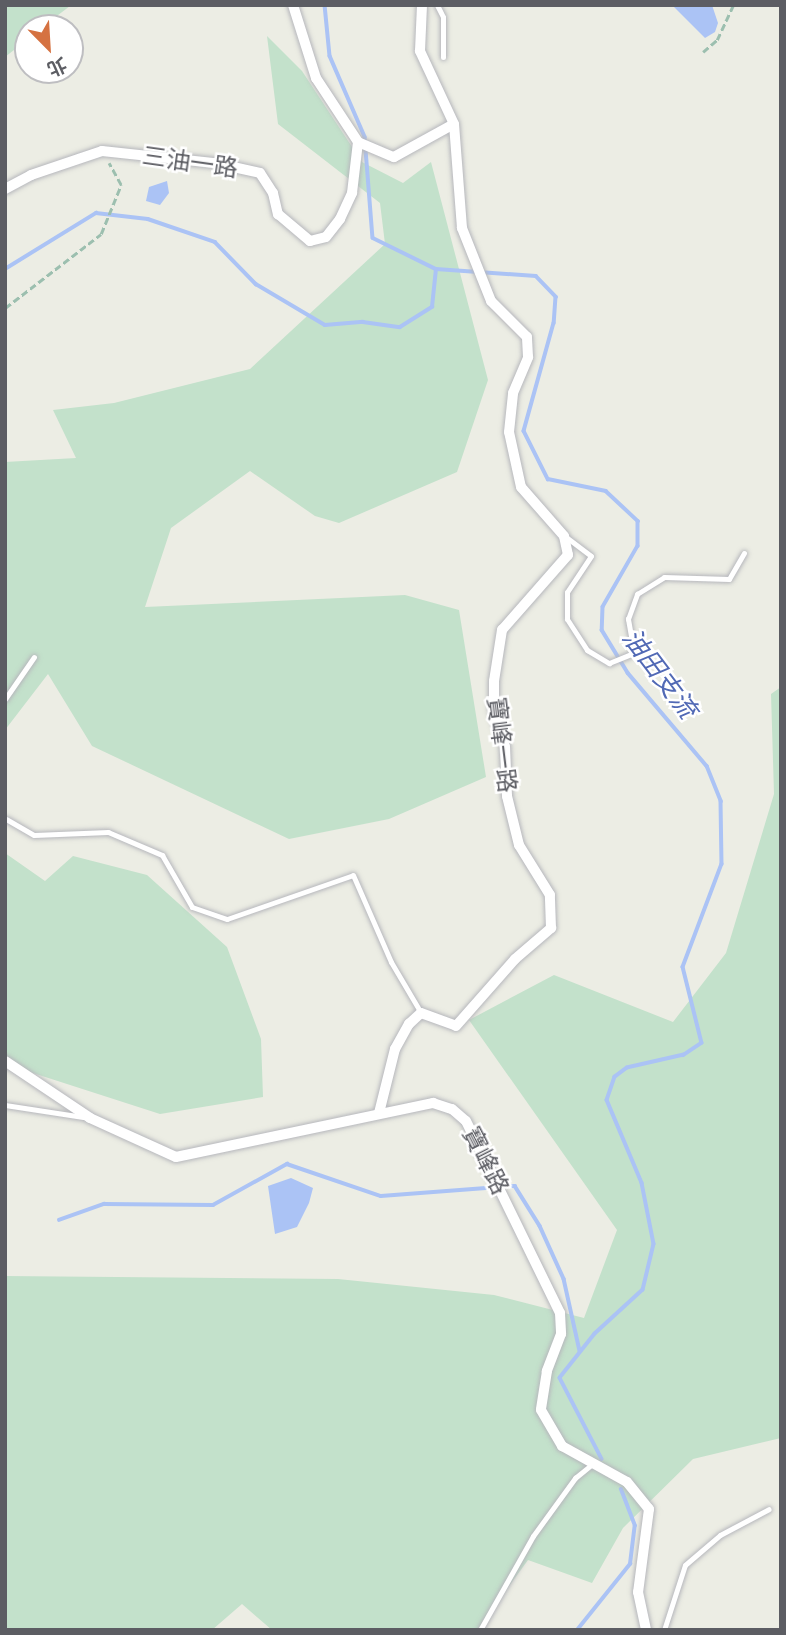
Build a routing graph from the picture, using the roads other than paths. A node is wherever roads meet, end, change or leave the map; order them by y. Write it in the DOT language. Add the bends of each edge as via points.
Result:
graph roads {
  1 [pos="293,5"];
  2 [pos="422,5"];
  3 [pos="437,5"];
  4 [pos="443,57"];
  5 [pos="454,124"];
  6 [pos="358,142"];
  7 [pos="5,190"];
  8 [pos="564,536"];
  9 [pos="744,553"];
  10 [pos="34,657"];
  11 [pos="5,699"];
  12 [pos="6,819"];
  13 [pos="421,1013"];
  14 [pos="5,1061"];
  15 [pos="5,1105"];
  16 [pos="379,1113"];
  17 [pos="90,1118"];
  18 [pos="592,1464"];
  19 [pos="769,1509"];
  20 [pos="480,1630"];
  21 [pos="646,1630"];
  22 [pos="664,1630"];
  1 -- 6 [label="street" via="316,78"];
  2 -- 5 [label="street" via="420,51"];
  3 -- 4 [label="lane" via="443,17"];
  5 -- 6 [label="street" via="394,158"];
  5 -- 8 [label="street" via="462,228 491,301 527,337 528,357 513,393 509,432 521,487"];
  6 -- 7 [label="street, 三油一路" via="352,193 340,219 326,237 310,242 278,214 273,193 260,173 215,163 102,151 31,175"];
  8 -- 9 [label="lane" via="591,556 567,592 567,619 587,650 612,662 634,653 628,620 637,594 664,577 729,579"];
  8 -- 13 [label="street, 寶峰一路" via="568,555 502,630 494,681 494,711 505,747 507,796 519,845 550,895 551,928 514,959 456,1026"];
  10 -- 11 [label="lane"];
  12 -- 13 [label="lane" via="34,835 108,832 162,855 192,907 228,919 353,875 391,962"];
  13 -- 16 [label="street" via="395,1049"];
  14 -- 17 [label="street, 寶峰路"];
  15 -- 17 [label="lane"];
  16 -- 17 [label="street, 寶峰路" via="176,1157"];
  16 -- 18 [label="street, 寶峰路" via="433,1103 452,1108 466,1121 560,1313 561,1334 547,1371 541,1410 562,1446"];
  18 -- 20 [label="lane" via="575,1478 533,1536"];
  18 -- 21 [label="street, 寶峰路" via="627,1482 649,1509 638,1592"];
  19 -- 22 [label="lane" via="720,1535 685,1564"];
}
